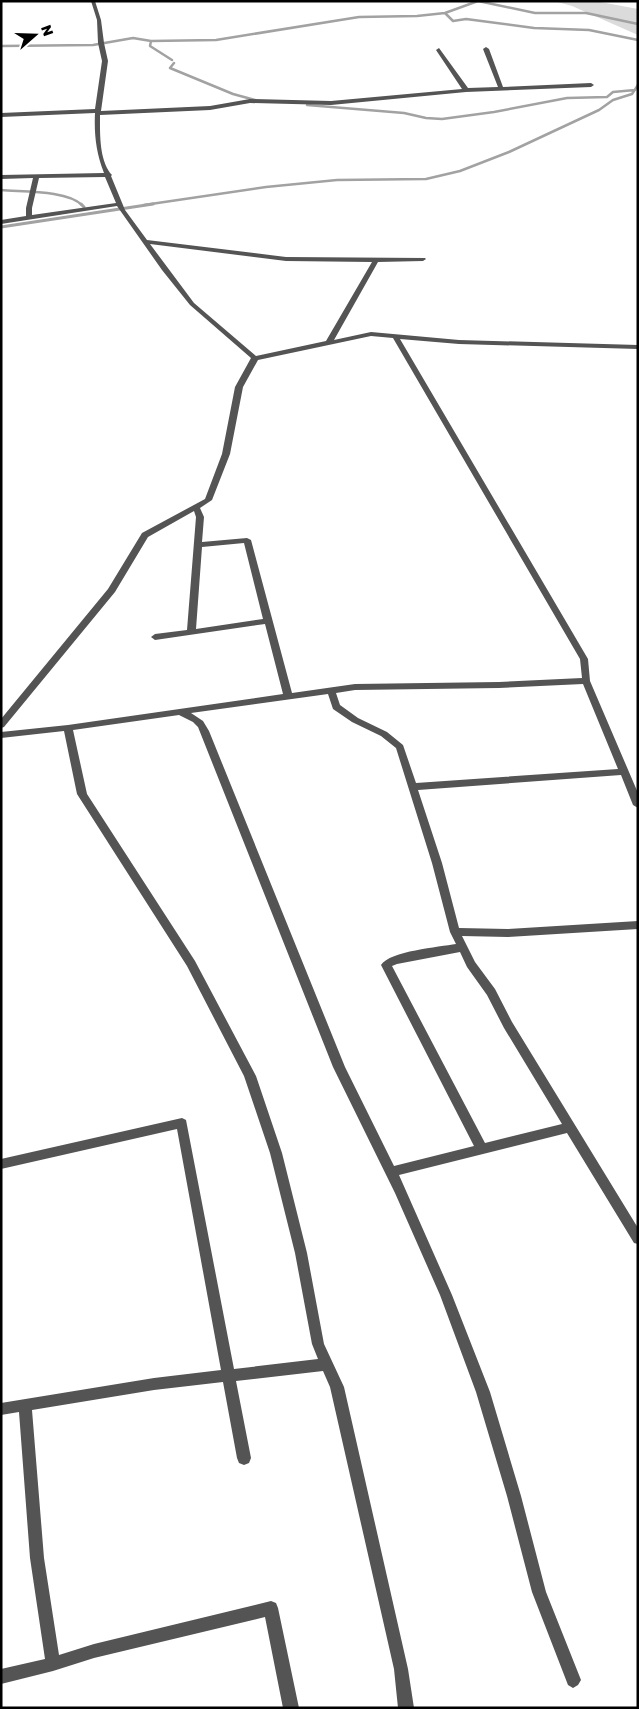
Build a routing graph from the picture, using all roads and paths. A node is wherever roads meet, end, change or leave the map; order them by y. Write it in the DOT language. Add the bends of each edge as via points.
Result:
graph roads {
  1 [pos="93,1"];
  2 [pos="486,49"];
  3 [pos="439,50"];
  4 [pos="591,85"];
  5 [pos="501,88"];
  6 [pos="466,90"];
  7 [pos="98,112"];
  8 [pos="1,115"];
  9 [pos="108,175"];
  10 [pos="36,176"];
  11 [pos="1,177"];
  12 [pos="120,204"];
  13 [pos="29,218"];
  14 [pos="1,222"];
  15 [pos="146,242"];
  16 [pos="423,259"];
  17 [pos="376,260"];
  18 [pos="396,336"];
  19 [pos="329,343"];
  20 [pos="638,347"];
  21 [pos="256,358"];
  22 [pos="196,507"];
  23 [pos="197,545"];
  24 [pos="268,621"];
  25 [pos="191,632"];
  26 [pos="155,637"];
  27 [pos="586,681"];
  28 [pos="331,690"];
  29 [pos="288,696"];
  30 [pos="179,712"];
  31 [pos="1,725"];
  32 [pos="68,728"];
  33 [pos="1,735"];
  34 [pos="624,772"];
  35 [pos="412,787"];
  36 [pos="638,806"];
  37 [pos="638,925"];
  38 [pos="455,932"];
  39 [pos="463,947"];
  40 [pos="570,1127"];
  41 [pos="482,1149"];
  42 [pos="1,1164"];
  43 [pos="391,1172"];
  44 [pos="638,1239"];
  45 [pos="327,1364"];
  46 [pos="229,1375"];
  47 [pos="25,1405"];
  48 [pos="1,1408"];
  49 [pos="244,1458"];
  50 [pos="53,1664"];
  51 [pos="1,1677"];
  52 [pos="573,1680"];
  53 [pos="292,1708"];
  54 [pos="406,1708"];
  1 -- 7 [label="street" via="105,61"];
  2 -- 5 [label="street"];
  3 -- 6 [label="street"];
  4 -- 5 [label="street"];
  5 -- 6 [label="street"];
  6 -- 7 [label="street" via="331,103 250,101 210,108"];
  7 -- 8 [label="street"];
  7 -- 9 [label="street" via="98,147"];
  9 -- 10 [label="street"];
  9 -- 12 [label="street"];
  10 -- 11 [label="street"];
  10 -- 13 [label="street" via="28,208"];
  12 -- 13 [label="street"];
  12 -- 15 [label="street"];
  13 -- 14 [label="street"];
  15 -- 17 [label="street" via="286,259"];
  15 -- 21 [label="street" via="192,304"];
  16 -- 17 [label="street"];
  17 -- 19 [label="street" via="343,312"];
  18 -- 19 [label="street" via="371,334"];
  18 -- 20 [label="street" via="459,342"];
  18 -- 27 [label="street" via="584,658"];
  19 -- 21 [label="street"];
  21 -- 22 [label="street" via="239,387 226,454 208,500"];
  22 -- 23 [label="street" via="200,517"];
  22 -- 31 [label="street" via="145,535 112,590"];
  23 -- 24 [label="street" via="246,540"];
  23 -- 25 [label="street"];
  24 -- 25 [label="street"];
  24 -- 29 [label="street"];
  25 -- 26 [label="street"];
  27 -- 28 [label="street"];
  27 -- 34 [label="street"];
  28 -- 29 [label="street"];
  28 -- 35 [label="street" via="336,707 384,734 400,748"];
  29 -- 30 [label="street"];
  30 -- 32 [label="street"];
  30 -- 43 [label="street" via="195,718 203,726 339,1067"];
  32 -- 33 [label="street"];
  32 -- 45 [label="street" via="82,794 191,964 250,1076 276,1153 301,1254 318,1344"];
  34 -- 35 [label="street"];
  34 -- 36 [label="street"];
  35 -- 38 [label="street"];
  37 -- 38 [label="street" via="508,934"];
  38 -- 39 [label="street"];
  39 -- 40 [label="street"];
  39 -- 41 [label="street" via="394,960 386,965"];
  40 -- 41 [label="street"];
  40 -- 44 [label="street"];
  41 -- 43 [label="street"];
  42 -- 46 [label="street" via="182,1123"];
  43 -- 52 [label="street" via="446,1295 482,1392 539,1592"];
  45 -- 46 [label="street"];
  45 -- 54 [label="street" via="336,1387 370,1529 401,1669"];
  46 -- 47 [label="street"];
  46 -- 49 [label="street"];
  47 -- 48 [label="street"];
  47 -- 50 [label="street" via="37,1558"];
  50 -- 51 [label="street"];
  50 -- 53 [label="street" via="271,1608"];
}
